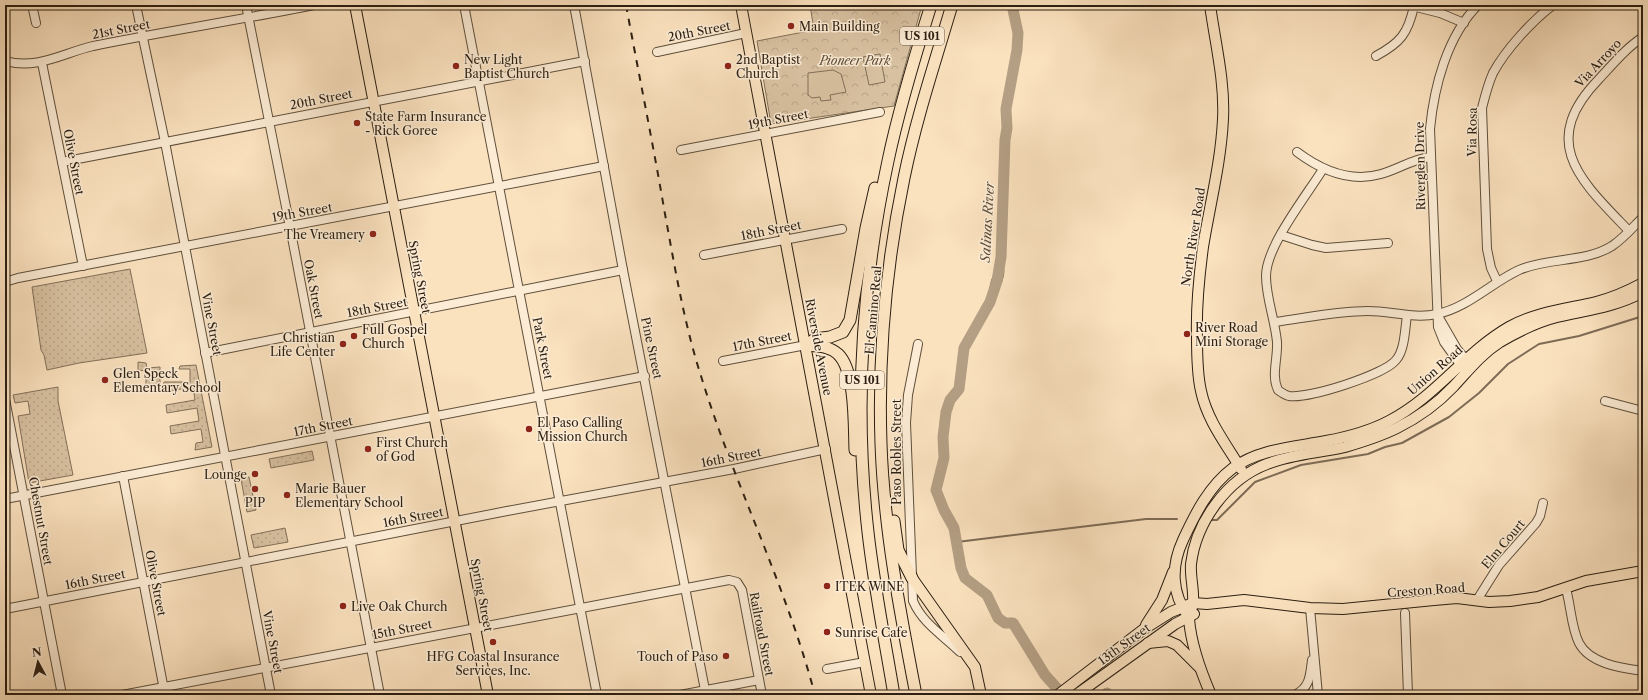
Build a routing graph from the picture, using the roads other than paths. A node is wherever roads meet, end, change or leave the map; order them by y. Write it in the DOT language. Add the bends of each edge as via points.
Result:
graph roads {
  1 [pos="32,5"];
  2 [pos="136,5"];
  3 [pos="246,5"];
  4 [pos="314,5"];
  5 [pos="355,5"];
  6 [pos="464,5"];
  7 [pos="574,5"];
  8 [pos="741,5"];
  9 [pos="932,5"];
  10 [pos="952,5"];
  11 [pos="1210,5"];
  12 [pos="1478,5"];
  13 [pos="1552,5"];
  14 [pos="1411,6"];
  15 [pos="248,17"];
  16 [pos="36,23"];
  17 [pos="1464,23"];
  18 [pos="746,34"];
  19 [pos="143,37"];
  20 [pos="1643,37"];
  21 [pos="656,52"];
  22 [pos="1376,56"];
  23 [pos="5,61"];
  24 [pos="585,61"];
  25 [pos="42,63"];
  26 [pos="912,68"];
  27 [pos="478,81"];
  28 [pos="374,101"];
  29 [pos="880,112"];
  30 [pos="269,121"];
  31 [pos="765,134"];
  32 [pos="165,142"];
  33 [pos="680,150"];
  34 [pos="1297,152"];
  35 [pos="1431,157"];
  36 [pos="62,162"];
  37 [pos="604,166"];
  38 [pos="1323,169"];
  39 [pos="499,187"];
  40 [pos="394,207"];
  41 [pos="1643,217"];
  42 [pos="290,227"];
  43 [pos="842,229"];
  44 [pos="1629,232"];
  45 [pos="1281,235"];
  46 [pos="785,240"];
  47 [pos="1388,243"];
  48 [pos="185,247"];
  49 [pos="704,254"];
  50 [pos="83,266"];
  51 [pos="623,270"];
  52 [pos="1496,281"];
  53 [pos="5,282"];
  54 [pos="1643,283"];
  55 [pos="520,291"];
  56 [pos="1643,292"];
  57 [pos="414,312"];
  58 [pos="1437,314"];
  59 [pos="1406,315"];
  60 [pos="1275,322"];
  61 [pos="310,332"];
  62 [pos="918,344"];
  63 [pos="806,345"];
  64 [pos="205,353"];
  65 [pos="723,361"];
  66 [pos="1466,366"];
  67 [pos="646,376"];
  68 [pos="540,396"];
  69 [pos="5,399"];
  70 [pos="1605,401"];
  71 [pos="1643,411"];
  72 [pos="435,416"];
  73 [pos="330,437"];
  74 [pos="881,446"];
  75 [pos="826,449"];
  76 [pos="226,457"];
  77 [pos="1238,464"];
  78 [pos="1246,475"];
  79 [pos="123,476"];
  80 [pos="665,482"];
  81 [pos="24,495"];
  82 [pos="5,499"];
  83 [pos="560,500"];
  84 [pos="1543,502"];
  85 [pos="454,521"];
  86 [pos="868,532"];
  87 [pos="351,542"];
  88 [pos="912,560"];
  89 [pos="1176,561"];
  90 [pos="246,562"];
  91 [pos="1643,571"];
  92 [pos="912,578"];
  93 [pos="734,580"];
  94 [pos="144,582"];
  95 [pos="686,588"];
  96 [pos="1566,589"];
  97 [pos="926,598"];
  98 [pos="1477,600"];
  99 [pos="44,602"];
  100 [pos="1193,603"];
  101 [pos="1207,604"];
  102 [pos="580,607"];
  103 [pos="1181,607"];
  104 [pos="1310,608"];
  105 [pos="5,609"];
  106 [pos="1405,613"];
  107 [pos="1189,617"];
  108 [pos="475,627"];
  109 [pos="1141,630"];
  110 [pos="1147,643"];
  111 [pos="371,647"];
  112 [pos="1313,648"];
  113 [pos="865,662"];
  114 [pos="266,667"];
  115 [pos="975,667"];
  116 [pos="827,669"];
  117 [pos="1201,669"];
  118 [pos="1643,671"];
  119 [pos="759,680"];
  120 [pos="164,691"];
  121 [pos="706,692"];
  122 [pos="62,695"];
  123 [pos="122,695"];
  124 [pos="271,695"];
  125 [pos="380,695"];
  126 [pos="488,695"];
  127 [pos="597,695"];
  128 [pos="680,695"];
  129 [pos="762,695"];
  130 [pos="871,695"];
  131 [pos="894,695"];
  132 [pos="916,695"];
  133 [pos="982,695"];
  134 [pos="1058,695"];
  135 [pos="1076,695"];
  136 [pos="1211,695"];
  137 [pos="1295,695"];
  138 [pos="1318,695"];
  139 [pos="1408,695"];
  1 -- 16 [label="street"];
  2 -- 19 [label="street, Vine Street"];
  3 -- 15 [label="street, Oak Street"];
  4 -- 15 [label="street, 21st Street"];
  5 -- 28 [label="main road, Spring Street"];
  6 -- 27 [label="street, Park Street"];
  7 -- 24 [label="street, Pine Street"];
  8 -- 18 [label="main road, Riverside Avenue"];
  9 -- 26 [label="highway, El Camino Real / US 101"];
  10 -- 74 [label="highway, El Camino Real / US 101" via="923,100 897,214 883,327"];
  11 -- 77 [label="main road, North River Road" via="1221,79 1223,120 1214,192 1200,269 1197,356 1200,389 1205,404"];
  12 -- 17 [label="street, Riverglen Drive"];
  13 -- 52 [label="street, Via Rosa" via="1516,41 1498,65 1482,108 1487,249"];
  14 -- 17 [label="street" via="1440,13"];
  14 -- 22 [label="street" via="1410,22 1404,36 1393,47"];
  15 -- 19 [label="street, 21st Street"];
  15 -- 30 [label="street, Oak Street"];
  17 -- 35 [label="street, Riverglen Drive" via="1437,85 1432,114"];
  18 -- 21 [label="street, 20th Street"];
  18 -- 31 [label="main road, Riverside Avenue"];
  19 -- 25 [label="street, 21st Street" via="91,46"];
  19 -- 32 [label="street, Vine Street"];
  20 -- 44 [label="street, Via Arroyo" via="1632,44 1587,90 1573,114 1569,132 1570,151 1578,174"];
  23 -- 25 [label="street, 21st Street"];
  24 -- 27 [label="street, 20th Street"];
  24 -- 37 [label="street, Pine Street"];
  25 -- 36 [label="street, Olive Street"];
  26 -- 63 [label="highway" via="905,77 883,154 866,228 850,320 843,332 815,339"];
  26 -- 86 [label="highway, El Camino Real / US 101" via="883,186 873,241 865,313 862,441"];
  27 -- 28 [label="street, 20th Street"];
  27 -- 39 [label="street, Park Street"];
  28 -- 30 [label="street, 20th Street"];
  28 -- 40 [label="main road, Spring Street"];
  29 -- 31 [label="street, 19th Street"];
  30 -- 32 [label="street, 20th Street"];
  30 -- 42 [label="street, Oak Street"];
  31 -- 33 [label="street, 19th Street"];
  31 -- 46 [label="main road, Riverside Avenue"];
  32 -- 36 [label="street, 20th Street"];
  32 -- 48 [label="street, Vine Street"];
  34 -- 38 [label="street"];
  35 -- 38 [label="street" via="1419,158 1380,174 1366,176 1339,174"];
  35 -- 58 [label="street, Riverglen Drive"];
  36 -- 50 [label="street, Olive Street"];
  37 -- 39 [label="street, 19th Street"];
  37 -- 51 [label="street, Pine Street"];
  38 -- 45 [label="street"];
  39 -- 40 [label="street, 19th Street"];
  39 -- 55 [label="street, Park Street"];
  40 -- 42 [label="street, 19th Street"];
  40 -- 57 [label="main road, Spring Street"];
  41 -- 44 [label="street"];
  42 -- 48 [label="street, 19th Street"];
  42 -- 61 [label="street, Oak Street"];
  43 -- 46 [label="street, 18th Street"];
  44 -- 52 [label="street" via="1611,247 1589,256 1541,262"];
  45 -- 47 [label="street" via="1326,248"];
  45 -- 60 [label="street" via="1268,260 1266,275"];
  46 -- 49 [label="street, 18th Street"];
  46 -- 63 [label="main road, Riverside Avenue"];
  48 -- 50 [label="street, 19th Street"];
  48 -- 64 [label="street, Vine Street"];
  50 -- 53 [label="street, 19th Street"];
  51 -- 55 [label="street, 18th Street"];
  51 -- 67 [label="street, Pine Street"];
  52 -- 58 [label="street" via="1463,304"];
  54 -- 66 [label="main road, Union Road" via="1596,302 1537,314 1509,327 1483,345"];
  55 -- 57 [label="street, 18th Street"];
  55 -- 68 [label="street, Park Street"];
  56 -- 66 [label="main road, Union Road" via="1625,301 1556,317 1528,328 1500,342"];
  57 -- 61 [label="street, 18th Street"];
  57 -- 72 [label="main road, Spring Street"];
  58 -- 59 [label="street"];
  58 -- 66 [label="street, Riverglen Drive"];
  59 -- 60 [label="street" via="1366,311"];
  59 -- 60 [label="street" via="1402,348 1396,361 1336,388 1297,396 1288,396 1278,390 1275,384 1278,354"];
  61 -- 64 [label="street, 18th Street"];
  61 -- 73 [label="street, Oak Street"];
  62 -- 88 [label="street, Paso Robles Street" via="908,396 906,423"];
  63 -- 65 [label="street, 17th Street"];
  63 -- 75 [label="main road, Riverside Avenue"];
  63 -- 86 [label="highway" via="832,350 847,368 860,504"];
  64 -- 76 [label="street, Vine Street"];
  66 -- 77 [label="main road, Union Road" via="1410,409 1369,430 1269,452"];
  66 -- 78 [label="main road, Union Road" via="1440,399 1424,412 1396,428 1344,447 1280,460"];
  67 -- 68 [label="street, 17th Street"];
  67 -- 80 [label="street, Pine Street"];
  68 -- 72 [label="street, 17th Street"];
  68 -- 83 [label="street, Park Street"];
  69 -- 81 [label="street, Chestnut Street"];
  70 -- 71 [label="street"];
  72 -- 73 [label="street, 17th Street"];
  72 -- 85 [label="main road, Spring Street"];
  73 -- 76 [label="street, 17th Street"];
  73 -- 87 [label="street, Oak Street"];
  74 -- 92 [label="highway" via="888,470 898,550"];
  74 -- 132 [label="highway, El Camino Real / US 101" via="893,571"];
  75 -- 80 [label="street, 16th Street"];
  75 -- 113 [label="main road, Riverside Avenue"];
  76 -- 79 [label="street, 17th Street"];
  76 -- 90 [label="street, Vine Street"];
  77 -- 78 [label="main road, North River Road"];
  77 -- 89 [label="main road" via="1219,481 1194,514"];
  78 -- 100 [label="main road" via="1216,504 1199,532 1191,565"];
  79 -- 81 [label="street, 17th Street"];
  79 -- 94 [label="street, Olive Street"];
  80 -- 83 [label="street, 16th Street"];
  80 -- 95 [label="street, Pine Street"];
  81 -- 82 [label="street, 17th Street"];
  81 -- 99 [label="street, Chestnut Street"];
  83 -- 85 [label="street, 16th Street"];
  83 -- 102 [label="street, Park Street"];
  84 -- 98 [label="street, Elm Court" via="1536,523 1499,565"];
  85 -- 87 [label="street, 16th Street"];
  85 -- 108 [label="main road, Spring Street"];
  86 -- 131 [label="highway, El Camino Real / US 101"];
  87 -- 90 [label="street, 16th Street"];
  87 -- 111 [label="street, Oak Street"];
  88 -- 92 [label="street, Paso Robles Street"];
  88 -- 97 [label="street, Paso Robles Street" via="916,578"];
  89 -- 103 [label="main road" via="1175,583"];
  89 -- 109 [label="main road" via="1162,600"];
  90 -- 94 [label="street, 16th Street"];
  90 -- 114 [label="street, Vine Street"];
  91 -- 96 [label="main road, Creston Road" via="1586,581"];
  92 -- 97 [label="main road, Paso Robles Street"];
  92 -- 115 [label="street, Paso Robles Street" via="914,601 918,612"];
  93 -- 95 [label="street, 15th Street"];
  93 -- 119 [label="street, Railroad Street" via="742,590"];
  94 -- 99 [label="street, 16th Street"];
  94 -- 120 [label="street, Olive Street"];
  95 -- 102 [label="street, 15th Street"];
  95 -- 121 [label="street, Pine Street"];
  96 -- 98 [label="main road, Creston Road" via="1527,599 1488,602"];
  96 -- 118 [label="street" via="1576,636 1583,649 1596,659"];
  97 -- 115 [label="main road, Paso Robles Street"];
  98 -- 104 [label="main road, Creston Road" via="1442,599 1343,609"];
  99 -- 105 [label="street, 16th Street"];
  99 -- 122 [label="street, Chestnut Street"];
  100 -- 101 [label="main road, Creston Road"];
  100 -- 103 [label="main road, Creston Road"];
  100 -- 107 [label="main road"];
  101 -- 104 [label="main road, Creston Road" via="1244,600"];
  101 -- 107 [label="main road, Creston Road"];
  102 -- 108 [label="street, 15th Street"];
  102 -- 127 [label="street, Park Street"];
  103 -- 107 [label="main road"];
  103 -- 109 [label="main road, Creston Road"];
  104 -- 112 [label="street"];
  106 -- 139 [label="street"];
  107 -- 110 [label="main road, 13th Street"];
  107 -- 117 [label="main road"];
  108 -- 111 [label="street, 15th Street"];
  108 -- 126 [label="main road, Spring Street"];
  109 -- 134 [label="main road, 13th Street"];
  110 -- 117 [label="main road" via="1168,641 1177,645"];
  110 -- 135 [label="main road, 13th Street"];
  111 -- 114 [label="street, 15th Street"];
  111 -- 125 [label="street, Oak Street"];
  112 -- 137 [label="street" via="1308,682 1304,690"];
  112 -- 138 [label="street"];
  113 -- 116 [label="street"];
  113 -- 130 [label="main road, Riverside Avenue"];
  114 -- 120 [label="street, 15th Street"];
  114 -- 124 [label="street, Vine Street"];
  115 -- 133 [label="main road, Paso Robles Street"];
  117 -- 136 [label="main road"];
  119 -- 121 [label="street"];
  119 -- 129 [label="street, Railroad Street"];
  120 -- 123 [label="street, 15th Street"];
  121 -- 128 [label="street"];
}
